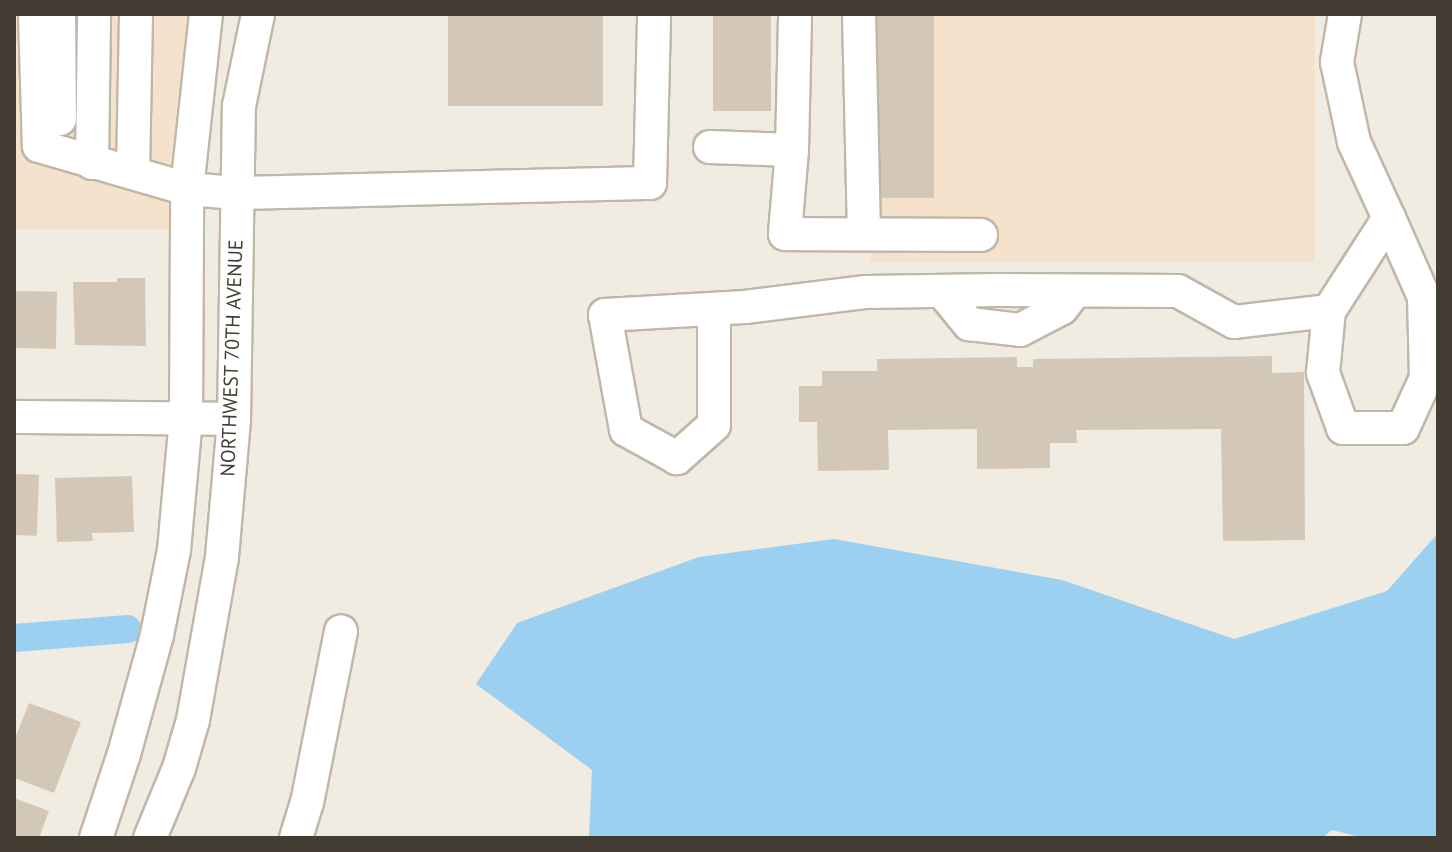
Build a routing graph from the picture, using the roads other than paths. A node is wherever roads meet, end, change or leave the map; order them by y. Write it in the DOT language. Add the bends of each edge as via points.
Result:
graph roads {
  1 [pos="35,14"];
  2 [pos="59,14"];
  3 [pos="94,14"];
  4 [pos="136,14"];
  5 [pos="206,14"];
  6 [pos="258,14"];
  7 [pos="654,14"];
  8 [pos="795,14"];
  9 [pos="859,14"];
  10 [pos="1345,14"];
  11 [pos="38,146"];
  12 [pos="710,147"];
  13 [pos="792,150"];
  14 [pos="92,163"];
  15 [pos="133,172"];
  16 [pos="187,189"];
  17 [pos="237,193"];
  18 [pos="1389,218"];
  19 [pos="864,234"];
  20 [pos="981,235"];
  21 [pos="714,309"];
  22 [pos="1329,311"];
  23 [pos="14,417"];
  24 [pos="186,417"];
  25 [pos="234,419"];
  26 [pos="341,631"];
  27 [pos="96,838"];
  28 [pos="150,838"];
  29 [pos="296,838"];
  1 -- 11 [label="street"];
  2 -- 11 [label="street"];
  3 -- 14 [label="street"];
  4 -- 15 [label="street"];
  5 -- 16 [label="street"];
  6 -- 17 [label="street, NORTHWEST 70TH AVENUE" via="239,106"];
  7 -- 17 [label="street" via="650,183"];
  8 -- 13 [label="street"];
  9 -- 19 [label="street"];
  10 -- 18 [label="street" via="1337,62 1354,142"];
  11 -- 14 [label="street"];
  12 -- 13 [label="street"];
  13 -- 19 [label="street" via="785,234"];
  14 -- 15 [label="street"];
  15 -- 16 [label="street"];
  16 -- 17 [label="street"];
  16 -- 24 [label="street"];
  17 -- 25 [label="street, NORTHWEST 70TH AVENUE"];
  18 -- 22 [label="street"];
  18 -- 22 [label="street" via="1424,297 1426,378 1403,428 1343,428 1323,373"];
  19 -- 20 [label="street"];
  21 -- 21 [label="street" via="605,315 626,430 677,458 714,425"];
  21 -- 22 [label="street" via="866,292 942,291 969,324 1020,330 1062,308 1075,291 1178,291 1234,322"];
  23 -- 24 [label="street"];
  24 -- 25 [label="street"];
  24 -- 27 [label="street" via="174,550 157,635"];
  25 -- 28 [label="street, NORTHWEST 70TH AVENUE" via="222,557 193,720"];
  26 -- 29 [label="street"];
}
